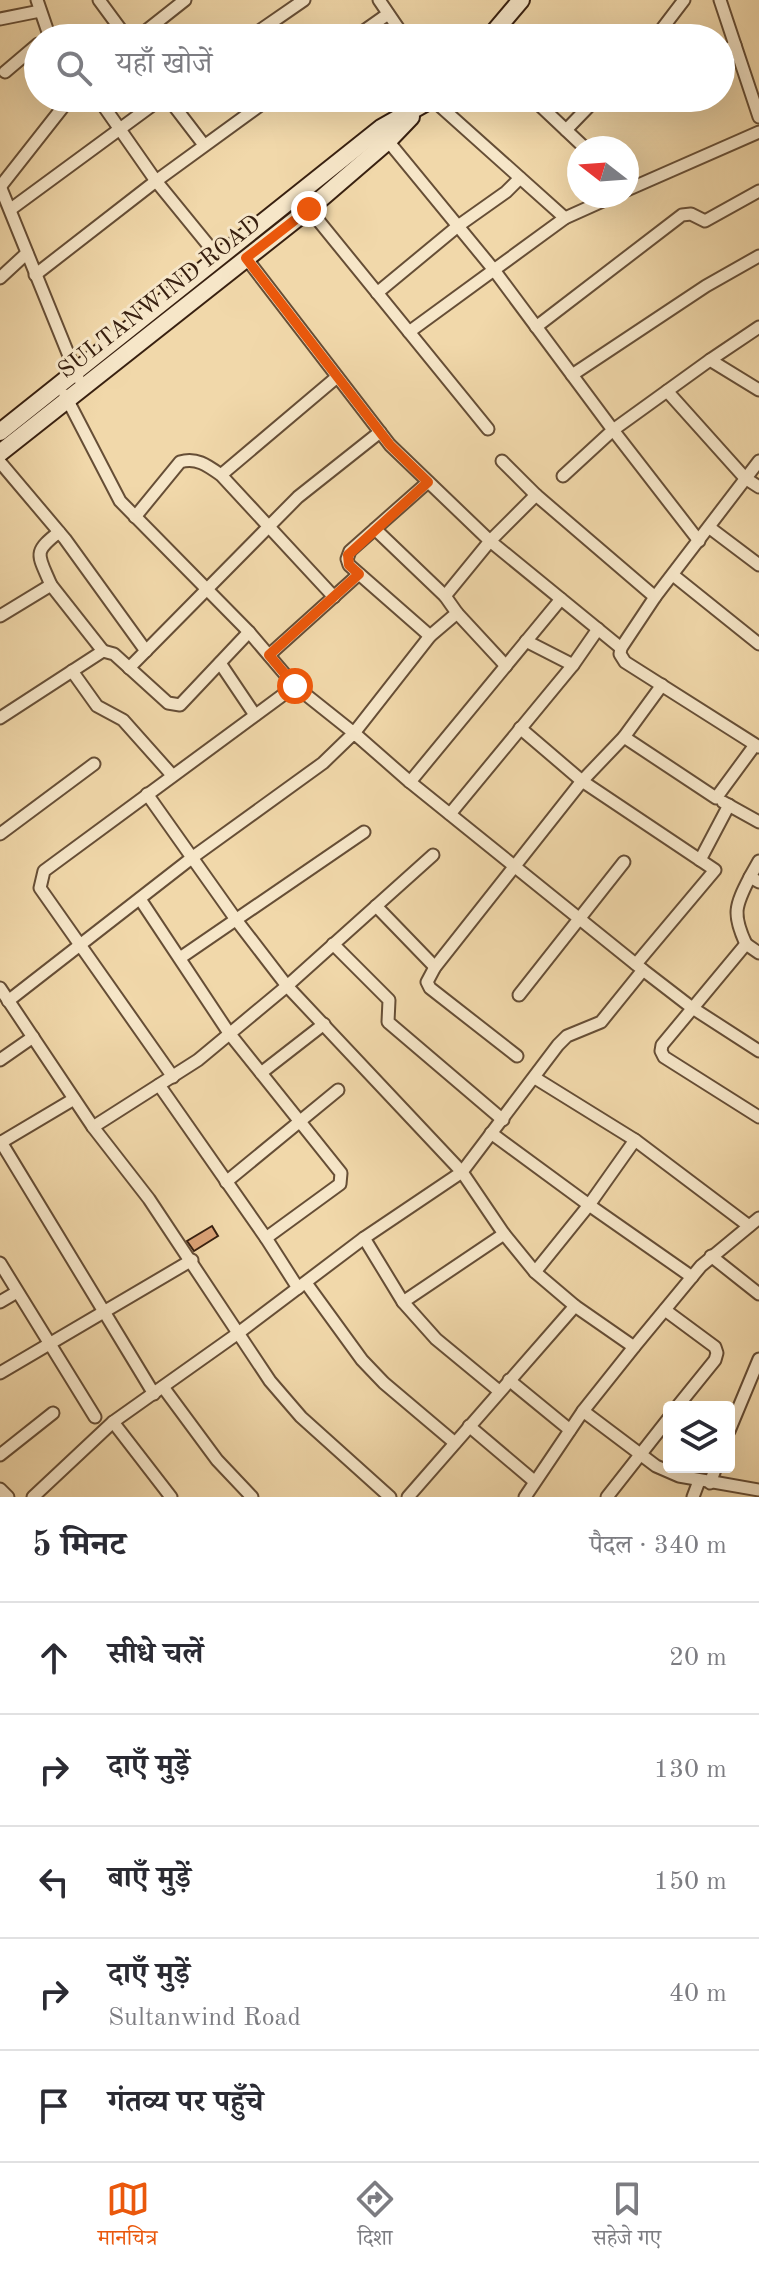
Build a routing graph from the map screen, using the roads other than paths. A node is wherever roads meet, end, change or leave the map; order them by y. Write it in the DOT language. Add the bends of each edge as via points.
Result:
graph roads {
  1 [pos="99,0"];
  2 [pos="304,0"];
  3 [pos="379,0"];
  4 [pos="521,0"];
  5 [pos="684,0"];
  6 [pos="720,0"];
  7 [pos="180,2"];
  8 [pos="38,6"];
  9 [pos="388,14"];
  10 [pos="0,19"];
  11 [pos="117,24"];
  12 [pos="154,24"];
  13 [pos="269,24"];
  14 [pos="374,24"];
  15 [pos="395,24"];
  16 [pos="501,24"];
  17 [pos="666,24"];
  18 [pos="728,24"];
  19 [pos="735,45"];
  20 [pos="24,56"];
  21 [pos="5,72"];
  22 [pos="59,112"];
  23 [pos="108,112"];
  24 [pos="145,112"];
  25 [pos="177,112"];
  26 [pos="250,112"];
  27 [pos="413,112"];
  28 [pos="415,112"];
  29 [pos="447,112"];
  30 [pos="547,112"];
  31 [pos="583,112"];
  32 [pos="759,117"];
  33 [pos="120,129"];
  34 [pos="566,130"];
  35 [pos="759,132"];
  36 [pos="572,136"];
  37 [pos="388,141"];
  38 [pos="204,145"];
  39 [pos="520,178"];
  40 [pos="156,181"];
  41 [pos="639,184"];
  42 [pos="0,187"];
  43 [pos="759,191"];
  44 [pos="587,208"];
  45 [pos="11,209"];
  46 [pos="309,209"];
  47 [pos="565,218"];
  48 [pos="458,226"];
  49 [pos="27,253"];
  50 [pos="759,256"];
  51 [pos="218,257"];
  52 [pos="246,258"];
  53 [pos="494,270"];
  54 [pos="35,275"];
  55 [pos="0,278"];
  56 [pos="377,293"];
  57 [pos="536,327"];
  58 [pos="759,327"];
  59 [pos="409,332"];
  60 [pos="710,360"];
  61 [pos="572,375"];
  62 [pos="337,377"];
  63 [pos="78,378"];
  64 [pos="759,390"];
  65 [pos="62,391"];
  66 [pos="667,391"];
  67 [pos="488,429"];
  68 [pos="613,430"];
  69 [pos="0,432"];
  70 [pos="380,432"];
  71 [pos="0,453"];
  72 [pos="502,461"];
  73 [pos="759,461"];
  74 [pos="0,462"];
  75 [pos="221,475"];
  76 [pos="563,476"];
  77 [pos="745,478"];
  78 [pos="428,482"];
  79 [pos="759,487"];
  80 [pos="536,495"];
  81 [pos="135,517"];
  82 [pos="270,525"];
  83 [pos="710,528"];
  84 [pos="375,529"];
  85 [pos="59,532"];
  86 [pos="490,541"];
  87 [pos="699,541"];
  88 [pos="759,565"];
  89 [pos="359,574"];
  90 [pos="673,575"];
  91 [pos="51,585"];
  92 [pos="207,589"];
  93 [pos="445,596"];
  94 [pos="334,597"];
  95 [pos="655,597"];
  96 [pos="561,599"];
  97 [pos="457,613"];
  98 [pos="1,615"];
  99 [pos="598,629"];
  100 [pos="249,632"];
  101 [pos="430,636"];
  102 [pos="526,641"];
  103 [pos="759,644"];
  104 [pos="621,648"];
  105 [pos="103,651"];
  106 [pos="146,651"];
  107 [pos="269,655"];
  108 [pos="220,663"];
  109 [pos="573,665"];
  110 [pos="506,666"];
  111 [pos="129,668"];
  112 [pos="72,671"];
  113 [pos="662,685"];
  114 [pos="295,686"];
  115 [pos="255,715"];
  116 [pos="0,718"];
  117 [pos="520,728"];
  118 [pos="354,733"];
  119 [pos="624,737"];
  120 [pos="757,746"];
  121 [pos="94,764"];
  122 [pos="172,775"];
  123 [pos="582,781"];
  124 [pos="410,782"];
  125 [pos="147,794"];
  126 [pos="716,798"];
  127 [pos="729,805"];
  128 [pos="450,814"];
  129 [pos="759,822"];
  130 [pos="364,832"];
  131 [pos="0,834"];
  132 [pos="433,855"];
  133 [pos="193,857"];
  134 [pos="700,860"];
  135 [pos="759,861"];
  136 [pos="624,862"];
  137 [pos="516,866"];
  138 [pos="754,880"];
  139 [pos="140,899"];
  140 [pos="376,906"];
  141 [pos="579,919"];
  142 [pos="237,921"];
  143 [pos="333,944"];
  144 [pos="746,944"];
  145 [pos="80,947"];
  146 [pos="759,953"];
  147 [pos="180,958"];
  148 [pos="435,967"];
  149 [pos="640,967"];
  150 [pos="287,986"];
  151 [pos="0,988"];
  152 [pos="519,995"];
  153 [pos="8,1001"];
  154 [pos="691,1007"];
  155 [pos="324,1024"];
  156 [pos="229,1033"];
  157 [pos="33,1037"];
  158 [pos="759,1051"];
  159 [pos="517,1056"];
  160 [pos="0,1060"];
  161 [pos="261,1073"];
  162 [pos="173,1077"];
  163 [pos="535,1078"];
  164 [pos="159,1085"];
  165 [pos="338,1090"];
  166 [pos="74,1099"];
  167 [pos="759,1117"];
  168 [pos="503,1120"];
  169 [pos="300,1122"];
  170 [pos="93,1127"];
  171 [pos="491,1133"];
  172 [pos="635,1140"];
  173 [pos="0,1142"];
  174 [pos="462,1172"];
  175 [pos="226,1182"];
  176 [pos="589,1205"];
  177 [pos="754,1222"];
  178 [pos="504,1234"];
  179 [pos="266,1238"];
  180 [pos="364,1238"];
  181 [pos="711,1256"];
  182 [pos="192,1260"];
  183 [pos="0,1263"];
  184 [pos="535,1272"];
  185 [pos="692,1277"];
  186 [pos="302,1285"];
  187 [pos="17,1292"];
  188 [pos="759,1294"];
  189 [pos="0,1302"];
  190 [pos="403,1302"];
  191 [pos="575,1306"];
  192 [pos="665,1310"];
  193 [pos="103,1313"];
  194 [pos="237,1334"];
  195 [pos="50,1344"];
  196 [pos="634,1347"];
  197 [pos="759,1359"];
  198 [pos="0,1373"];
  199 [pos="509,1380"];
  200 [pos="158,1390"];
  201 [pos="499,1391"];
  202 [pos="682,1401"];
  203 [pos="583,1411"];
  204 [pos="53,1413"];
  205 [pos="95,1417"];
  206 [pos="735,1417"];
  207 [pos="113,1422"];
  208 [pos="469,1426"];
  209 [pos="663,1426"];
  210 [pos="570,1430"];
  211 [pos="455,1443"];
  212 [pos="641,1454"];
  213 [pos="0,1455"];
  214 [pos="712,1473"];
  215 [pos="534,1481"];
  216 [pos="705,1482"];
  217 [pos="0,1489"];
  218 [pos="759,1490"];
  219 [pos="8,1497"];
  220 [pos="33,1497"];
  221 [pos="171,1497"];
  222 [pos="252,1497"];
  223 [pos="390,1497"];
  224 [pos="408,1497"];
  225 [pos="525,1497"];
  226 [pos="607,1497"];
  227 [pos="693,1497"];
  1 -- 11 [label="street"];
  2 -- 13 [label="street"];
  3 -- 9 [label="street"];
  4 -- 16 [label="main road"];
  5 -- 17 [label="street"];
  6 -- 18 [label="street"];
  7 -- 12 [label="street"];
  8 -- 10 [label="street"];
  9 -- 14 [label="street"];
  9 -- 15 [label="street"];
  19 -- 32 [label="street"];
  20 -- 21 [label="street"];
  22 -- 42 [label="street"];
  23 -- 33 [label="street"];
  24 -- 33 [label="street"];
  25 -- 38 [label="street"];
  26 -- 38 [label="street"];
  27 -- 51 [label="main road" via="381,128"];
  28 -- 37 [label="main road, SULTANWIND ROAD"];
  29 -- 39 [label="street"];
  30 -- 34 [label="street"];
  31 -- 34 [label="street"];
  33 -- 40 [label="street"];
  33 -- 45 [label="street"];
  34 -- 36 [label="street"];
  35 -- 41 [label="street"];
  37 -- 46 [label="main road, SULTANWIND ROAD"];
  37 -- 48 [label="street"];
  38 -- 40 [label="street"];
  39 -- 47 [label="street"];
  39 -- 48 [label="street"];
  40 -- 51 [label="street"];
  40 -- 54 [label="street"];
  42 -- 45 [label="street"];
  43 -- 57 [label="street" via="705,221 682,215"];
  44 -- 47 [label="street"];
  45 -- 49 [label="street"];
  46 -- 52 [label="main road, SULTANWIND ROAD"];
  46 -- 56 [label="street"];
  47 -- 53 [label="street"];
  48 -- 53 [label="street"];
  48 -- 56 [label="street"];
  49 -- 54 [label="street"];
  49 -- 55 [label="street"];
  50 -- 61 [label="street"];
  51 -- 63 [label="main road"];
  52 -- 62 [label="street"];
  52 -- 63 [label="main road, SULTANWIND ROAD"];
  53 -- 57 [label="street"];
  53 -- 59 [label="street"];
  54 -- 63 [label="street"];
  56 -- 59 [label="street"];
  57 -- 61 [label="street"];
  58 -- 60 [label="street"];
  59 -- 67 [label="street"];
  60 -- 64 [label="street"];
  60 -- 66 [label="street"];
  61 -- 68 [label="street"];
  62 -- 70 [label="street"];
  62 -- 75 [label="street"];
  63 -- 65 [label="main road, SULTANWIND ROAD"];
  65 -- 69 [label="main road"];
  65 -- 71 [label="main road, SULTANWIND ROAD"];
  65 -- 81 [label="street" via="120,501"];
  66 -- 68 [label="street"];
  66 -- 77 [label="street"];
  68 -- 76 [label="street"];
  68 -- 87 [label="street"];
  70 -- 78 [label="street"];
  70 -- 82 [label="street"];
  72 -- 80 [label="street"];
  73 -- 77 [label="street"];
  74 -- 85 [label="street"];
  75 -- 81 [label="street" via="199,461 180,462"];
  75 -- 82 [label="street"];
  77 -- 79 [label="street"];
  77 -- 83 [label="street"];
  78 -- 84 [label="street"];
  78 -- 86 [label="street"];
  80 -- 86 [label="street"];
  80 -- 95 [label="street"];
  81 -- 92 [label="street"];
  82 -- 92 [label="street"];
  82 -- 94 [label="street"];
  83 -- 87 [label="street"];
  83 -- 88 [label="street"];
  84 -- 89 [label="street" via="348,555 349,565"];
  84 -- 93 [label="street"];
  85 -- 91 [label="street" via="39,554"];
  85 -- 106 [label="street"];
  86 -- 93 [label="street"];
  86 -- 96 [label="street"];
  87 -- 90 [label="street"];
  89 -- 94 [label="street"];
  89 -- 101 [label="street"];
  90 -- 95 [label="street"];
  90 -- 103 [label="street"];
  91 -- 98 [label="street"];
  91 -- 105 [label="street"];
  92 -- 100 [label="street"];
  92 -- 106 [label="street"];
  93 -- 97 [label="street"];
  94 -- 107 [label="street"];
  95 -- 104 [label="street"];
  96 -- 99 [label="street"];
  96 -- 102 [label="street"];
  97 -- 101 [label="street"];
  97 -- 110 [label="street"];
  99 -- 104 [label="street"];
  99 -- 109 [label="street"];
  100 -- 107 [label="street"];
  100 -- 108 [label="street"];
  101 -- 118 [label="street"];
  102 -- 109 [label="street"];
  102 -- 110 [label="street"];
  104 -- 113 [label="street" via="625,662"];
  105 -- 111 [label="street"];
  105 -- 112 [label="street"];
  106 -- 111 [label="street"];
  107 -- 114 [label="street"];
  108 -- 111 [label="street" via="175,706"];
  108 -- 115 [label="street"];
  109 -- 117 [label="street"];
  110 -- 124 [label="street"];
  112 -- 116 [label="street"];
  112 -- 122 [label="street" via="97,706 123,720"];
  113 -- 119 [label="street"];
  113 -- 120 [label="street"];
  114 -- 115 [label="street"];
  114 -- 118 [label="street"];
  115 -- 122 [label="street"];
  117 -- 123 [label="street"];
  117 -- 128 [label="street"];
  118 -- 124 [label="street"];
  118 -- 133 [label="street" via="323,763"];
  119 -- 123 [label="street"];
  119 -- 126 [label="street"];
  120 -- 126 [label="street"];
  121 -- 131 [label="street"];
  122 -- 125 [label="street"];
  123 -- 134 [label="street"];
  123 -- 137 [label="street"];
  124 -- 128 [label="street"];
  125 -- 133 [label="street"];
  125 -- 145 [label="street" via="40,879 40,888"];
  126 -- 127 [label="street"];
  127 -- 129 [label="street"];
  127 -- 134 [label="street"];
  128 -- 137 [label="street"];
  130 -- 142 [label="street"];
  132 -- 140 [label="street"];
  133 -- 139 [label="street"];
  133 -- 142 [label="street"];
  134 -- 149 [label="street" via="715,870"];
  135 -- 138 [label="street"];
  136 -- 141 [label="street"];
  137 -- 141 [label="street"];
  137 -- 148 [label="street"];
  138 -- 144 [label="street" via="737,901 735,913"];
  139 -- 145 [label="street"];
  139 -- 147 [label="street"];
  140 -- 143 [label="street"];
  140 -- 148 [label="street"];
  141 -- 149 [label="street"];
  141 -- 152 [label="street"];
  142 -- 147 [label="street"];
  142 -- 150 [label="street"];
  143 -- 150 [label="street"];
  143 -- 168 [label="street" via="389,1000 388,1022"];
  144 -- 146 [label="street"];
  144 -- 154 [label="street"];
  145 -- 153 [label="street"];
  145 -- 162 [label="street"];
  147 -- 156 [label="street"];
  148 -- 159 [label="street" via="427,982 430,988"];
  149 -- 154 [label="street"];
  149 -- 163 [label="street" via="601,1022 567,1036"];
  150 -- 155 [label="street"];
  150 -- 156 [label="street"];
  151 -- 153 [label="street"];
  153 -- 157 [label="street"];
  154 -- 158 [label="street"];
  154 -- 167 [label="street" via="662,1045 664,1057"];
  155 -- 161 [label="street"];
  155 -- 174 [label="street"];
  156 -- 161 [label="street"];
  156 -- 162 [label="street"];
  157 -- 160 [label="street"];
  157 -- 166 [label="street"];
  161 -- 169 [label="street"];
  162 -- 164 [label="street"];
  163 -- 168 [label="street"];
  163 -- 172 [label="street"];
  164 -- 170 [label="street"];
  164 -- 175 [label="street"];
  165 -- 169 [label="street"];
  166 -- 170 [label="street"];
  166 -- 173 [label="street"];
  168 -- 171 [label="street"];
  169 -- 175 [label="street"];
  169 -- 179 [label="street" via="343,1178"];
  170 -- 182 [label="street"];
  171 -- 174 [label="street"];
  171 -- 176 [label="street"];
  172 -- 176 [label="street"];
  172 -- 177 [label="street"];
  173 -- 193 [label="street"];
  174 -- 178 [label="street"];
  174 -- 180 [label="street"];
  175 -- 179 [label="street"];
  176 -- 184 [label="street"];
  176 -- 185 [label="street"];
  177 -- 181 [label="street"];
  178 -- 184 [label="street"];
  178 -- 190 [label="street"];
  179 -- 186 [label="street"];
  180 -- 186 [label="street"];
  180 -- 190 [label="street"];
  181 -- 185 [label="street"];
  181 -- 188 [label="street"];
  182 -- 193 [label="street"];
  182 -- 194 [label="street"];
  183 -- 187 [label="street"];
  184 -- 191 [label="street"];
  185 -- 192 [label="street"];
  186 -- 194 [label="street"];
  186 -- 211 [label="street" via="384,1383"];
  187 -- 189 [label="street"];
  187 -- 195 [label="street"];
  190 -- 201 [label="street" via="436,1339"];
  191 -- 196 [label="street"];
  191 -- 199 [label="street"];
  192 -- 196 [label="street"];
  192 -- 202 [label="street" via="717,1353"];
  193 -- 195 [label="street"];
  193 -- 200 [label="street"];
  194 -- 200 [label="street"];
  194 -- 223 [label="street" via="301,1417"];
  195 -- 198 [label="street"];
  195 -- 205 [label="street"];
  196 -- 203 [label="street"];
  197 -- 206 [label="street"];
  199 -- 201 [label="street"];
  199 -- 210 [label="street"];
  200 -- 207 [label="street"];
  200 -- 222 [label="street"];
  201 -- 208 [label="street"];
  203 -- 210 [label="street"];
  203 -- 212 [label="street"];
  204 -- 213 [label="street"];
  207 -- 220 [label="street"];
  207 -- 221 [label="street"];
  208 -- 211 [label="street"];
  208 -- 215 [label="street"];
  209 -- 212 [label="street"];
  210 -- 215 [label="street"];
  211 -- 224 [label="street"];
  212 -- 216 [label="street" via="656,1466"];
  212 -- 226 [label="street"];
  214 -- 216 [label="street"];
  215 -- 225 [label="street"];
  216 -- 218 [label="street"];
  216 -- 227 [label="street"];
  217 -- 219 [label="street"];
}
